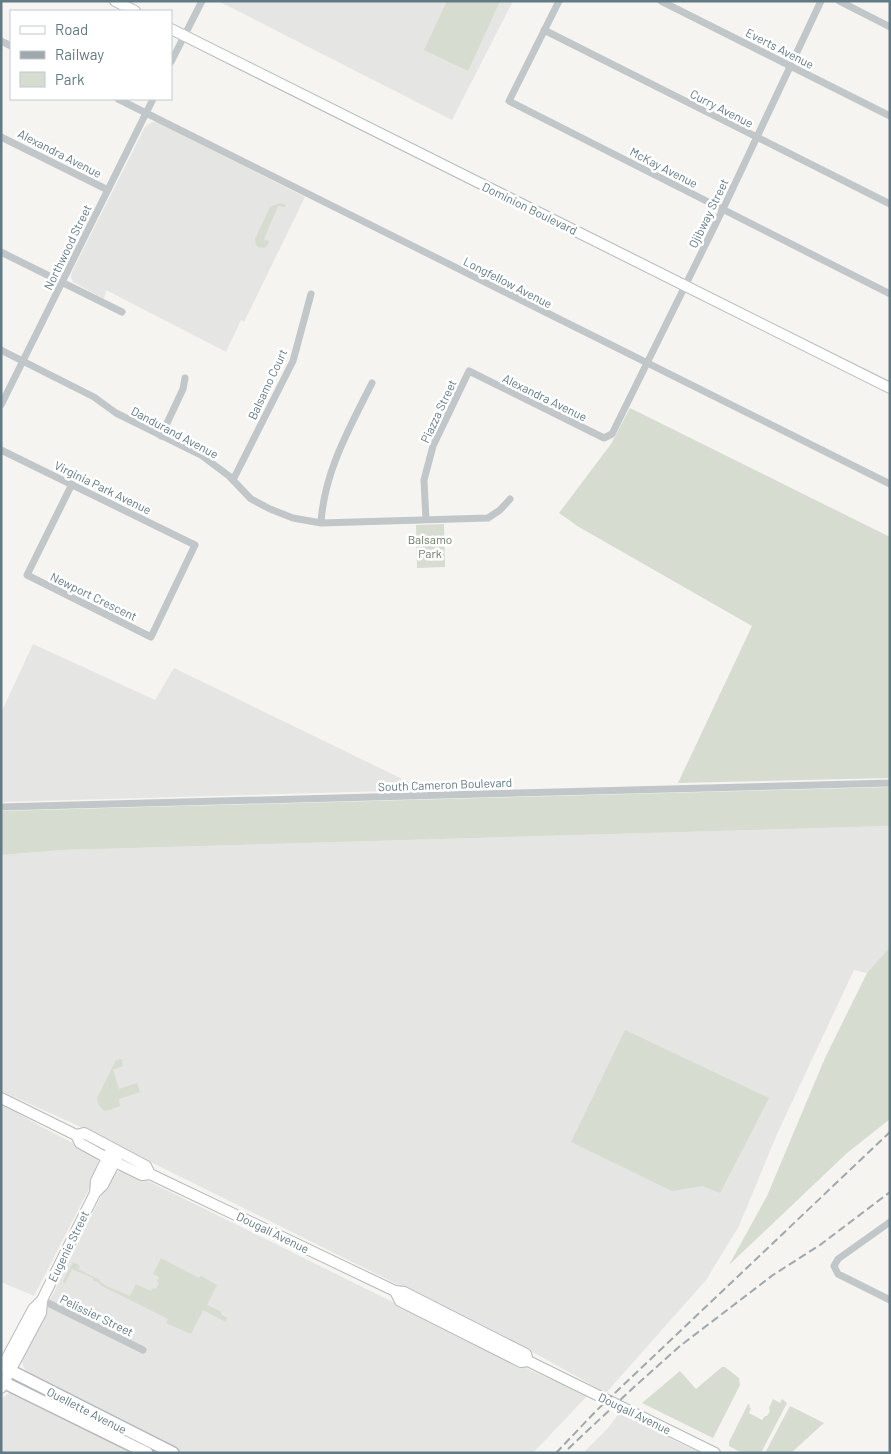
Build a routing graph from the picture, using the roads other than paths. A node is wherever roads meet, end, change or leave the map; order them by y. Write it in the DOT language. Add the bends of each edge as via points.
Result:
graph roads {
  1 [pos="115,1"];
  2 [pos="202,1"];
  3 [pos="559,1"];
  4 [pos="661,1"];
  5 [pos="821,1"];
  6 [pos="839,1"];
  7 [pos="133,10"];
  8 [pos="890,27"];
  9 [pos="172,30"];
  10 [pos="544,30"];
  11 [pos="184,36"];
  12 [pos="172,60"];
  13 [pos="791,66"];
  14 [pos="120,100"];
  15 [pos="152,100"];
  16 [pos="146,113"];
  17 [pos="890,116"];
  18 [pos="1,136"];
  19 [pos="757,138"];
  20 [pos="108,190"];
  21 [pos="890,204"];
  22 [pos="723,209"];
  23 [pos="1,252"];
  24 [pos="62,282"];
  25 [pos="684,285"];
  26 [pos="311,294"];
  27 [pos="890,294"];
  28 [pos="122,312"];
  29 [pos="1,350"];
  30 [pos="24,361"];
  31 [pos="646,363"];
  32 [pos="469,371"];
  33 [pos="186,378"];
  34 [pos="372,383"];
  35 [pos="890,388"];
  36 [pos="1,406"];
  37 [pos="612,434"];
  38 [pos="161,436"];
  39 [pos="1,450"];
  40 [pos="233,480"];
  41 [pos="72,484"];
  42 [pos="890,484"];
  43 [pos="510,499"];
  44 [pos="426,520"];
  45 [pos="321,523"];
  46 [pos="195,545"];
  47 [pos="890,783"];
  48 [pos="1,807"];
  49 [pos="1,1098"];
  50 [pos="114,1155"];
  51 [pos="890,1222"];
  52 [pos="42,1300"];
  53 [pos="890,1300"];
  54 [pos="143,1350"];
  55 [pos="4,1368"];
  56 [pos="2,1384"];
  57 [pos="147,1453"];
  58 [pos="173,1453"];
  59 [pos="715,1453"];
  1 -- 7 [label="street"];
  2 -- 11 [label="street"];
  3 -- 10 [label="street"];
  4 -- 13 [label="street, Everts Avenue"];
  5 -- 13 [label="street, Ojibway Street"];
  6 -- 8 [label="street"];
  9 -- 11 [label="street, Dominion Boulevard"];
  10 -- 19 [label="street, Curry Avenue"];
  10 -- 22 [label="street, McKay Avenue" via="509,101"];
  11 -- 12 [label="street"];
  11 -- 25 [label="street, Dominion Boulevard"];
  13 -- 17 [label="street, Everts Avenue"];
  13 -- 19 [label="street, Ojibway Street"];
  14 -- 16 [label="street, Longfellow Avenue"];
  15 -- 16 [label="street, Northwood Street"];
  16 -- 20 [label="street, Northwood Street"];
  16 -- 31 [label="street, Longfellow Avenue"];
  18 -- 20 [label="street, Alexandra Avenue"];
  19 -- 21 [label="street, Curry Avenue"];
  19 -- 22 [label="street, Ojibway Street"];
  20 -- 24 [label="street, Northwood Street"];
  22 -- 25 [label="street, Ojibway Street"];
  22 -- 27 [label="street, McKay Avenue"];
  23 -- 24 [label="street"];
  24 -- 28 [label="street"];
  24 -- 30 [label="street, Northwood Street"];
  25 -- 31 [label="street, Ojibway Street"];
  25 -- 35 [label="street, Dominion Boulevard"];
  26 -- 40 [label="street, Balsamo Court" via="292,361"];
  29 -- 30 [label="street, Dandurand Avenue"];
  30 -- 36 [label="street, Northwood Street"];
  30 -- 38 [label="street, Dandurand Avenue"];
  31 -- 37 [label="street, Ojibway Street"];
  31 -- 42 [label="street, Longfellow Avenue"];
  32 -- 37 [label="street, Alexandra Avenue" via="604,438"];
  32 -- 44 [label="street, Piazza Street" via="433,446 424,480"];
  33 -- 38 [label="street"];
  34 -- 45 [label="street" via="340,446 330,476"];
  38 -- 40 [label="street, Dandurand Avenue" via="200,455"];
  39 -- 41 [label="street, Virginia Park Avenue"];
  40 -- 45 [label="street, Dandurand Avenue" via="251,499 270,509 293,518"];
  41 -- 46 [label="street, Virginia Park Avenue"];
  41 -- 46 [label="street, Newport Crescent" via="27,575 151,637"];
  43 -- 44 [label="street, Dandurand Avenue" via="488,518"];
  44 -- 45 [label="street, Dandurand Avenue"];
  47 -- 48 [label="street, South Cameron Boulevard"];
  49 -- 50 [label="street, Dougall Avenue" via="76,1135 80,1143"];
  50 -- 52 [label="street, Eugenie Street" via="96,1182 95,1193"];
  50 -- 59 [label="street, Dougall Avenue" via="142,1175 150,1174 395,1291 404,1292 526,1354 528,1361"];
  51 -- 53 [label="street" via="838,1259 834,1266 838,1274"];
  52 -- 54 [label="street, Pelissier Street"];
  52 -- 55 [label="street, Eugenie Street" via="24,1325"];
  55 -- 56 [label="street, Eugenie Street"];
  55 -- 58 [label="main road, Ouellette Avenue"];
  56 -- 57 [label="main road, Ouellette Avenue"];
}
